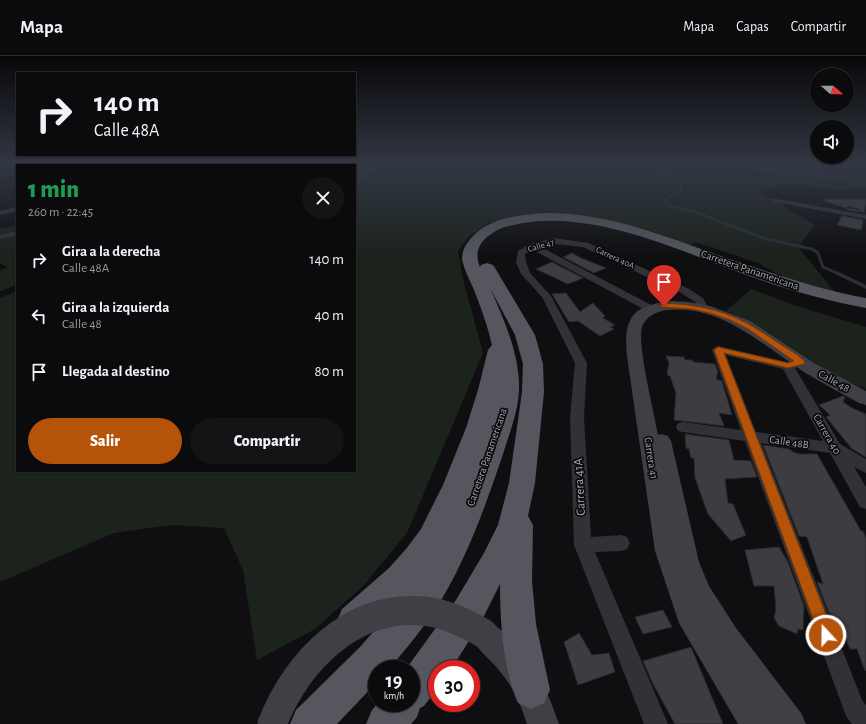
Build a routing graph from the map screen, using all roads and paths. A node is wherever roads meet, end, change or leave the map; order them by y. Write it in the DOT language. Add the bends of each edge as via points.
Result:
graph roads {
  1 [pos="775,200"];
  2 [pos="848,209"];
  3 [pos="16,210"];
  4 [pos="0,213"];
  5 [pos="862,213"];
  6 [pos="16,233"];
  7 [pos="0,237"];
  8 [pos="585,244"];
  9 [pos="527,249"];
  10 [pos="866,303"];
  11 [pos="704,309"];
  12 [pos="653,312"];
  13 [pos="866,315"];
  14 [pos="500,341"];
  15 [pos="793,364"];
  16 [pos="866,398"];
  17 [pos="866,409"];
  18 [pos="684,427"];
  19 [pos="752,437"];
  20 [pos="836,448"];
  21 [pos="866,467"];
  22 [pos="522,484"];
  23 [pos="866,502"];
  24 [pos="621,543"];
  25 [pos="583,544"];
  26 [pos="340,633"];
  27 [pos="420,681"];
  28 [pos="531,690"];
  29 [pos="396,712"];
  30 [pos="270,716"];
  31 [pos="310,724"];
  32 [pos="386,724"];
  33 [pos="543,724"];
  34 [pos="656,724"];
  35 [pos="756,724"];
  36 [pos="790,724"];
  37 [pos="866,724"];
  1 -- 5 [label="street"];
  2 -- 5 [label="lane"];
  3 -- 4 [label="street"];
  6 -- 7 [label="street"];
  8 -- 9 [label="street, Calle 47" via="555,241"];
  8 -- 11 [label="street, Carrera 40A" via="685,291 697,298"];
  9 -- 12 [label="street"];
  9 -- 25 [label="street, Carrera 41A" via="521,262 526,274 546,296 581,363 577,417"];
  10 -- 14 [label="highway, Carretera Panamericana" via="821,294 781,282 614,225 568,217 540,217 501,224 484,233 472,245 472,268"];
  11 -- 12 [label="main road, Calle 48" via="674,305"];
  11 -- 15 [label="main road, Calle 48" via="743,323"];
  12 -- 15 [label="main road, Calle 48" via="681,311 719,319 750,335"];
  12 -- 35 [label="main road, Carrera 41" via="638,319 634,328 634,345 667,551 689,612"];
  12 -- 36 [label="main road, Carrera 41" via="645,330 646,357 686,562 700,596 726,638"];
  13 -- 22 [label="highway, Carretera Panamericana" via="816,301 605,227 576,222 544,222 504,232 490,242 484,259 488,271 525,335 533,364 533,392"];
  14 -- 26 [label="highway, bridge" via="494,376 481,418 456,486 425,549 392,589"];
  14 -- 31 [label="highway, Carretera Panamericana" via="508,375 507,401 484,474 449,554 428,591 396,634"];
  15 -- 16 [label="main road, Calle 48"];
  15 -- 17 [label="main road, Calle 48"];
  15 -- 19 [label="street" via="718,350"];
  15 -- 20 [label="street, Carrera 40"];
  18 -- 19 [label="street, Calle 48B"];
  19 -- 20 [label="street, Calle 48B"];
  19 -- 37 [label="street" via="854,708"];
  20 -- 21 [label="street, Calle 48B"];
  20 -- 23 [label="street, Carrera 40"];
  22 -- 27 [label="highway, Carretera Panamericana" via="512,525 495,563 468,612"];
  22 -- 28 [label="highway" via="516,554 518,614 521,644"];
  24 -- 25 [label="street"];
  25 -- 34 [label="street, Carrera 41A"];
  26 -- 28 [label="main road, bridge" via="380,614 402,610 443,614 483,633 501,649"];
  26 -- 30 [label="main road, bridge" via="318,650 299,672"];
  28 -- 33 [label="main road"];
  29 -- 32 [label="highway"];
}
